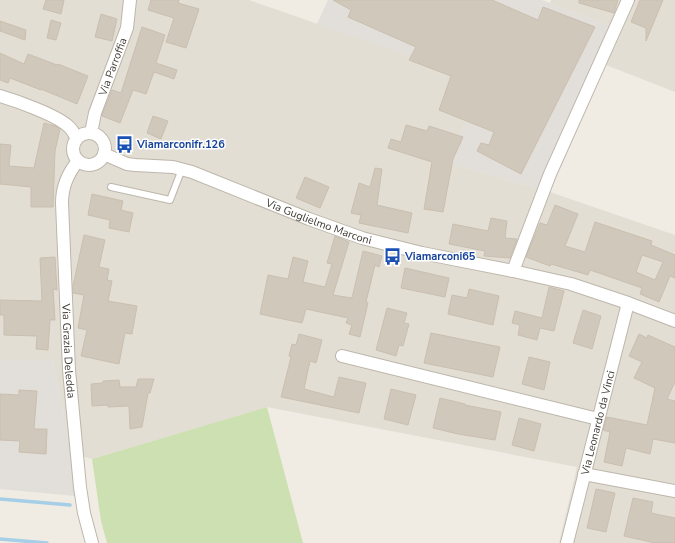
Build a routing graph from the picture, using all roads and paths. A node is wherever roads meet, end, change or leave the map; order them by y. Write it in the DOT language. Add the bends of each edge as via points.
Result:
graph roads {
  1 [pos="130,0"];
  2 [pos="628,0"];
  3 [pos="0,96"];
  4 [pos="91,133"];
  5 [pos="77,138"];
  6 [pos="104,154"];
  7 [pos="78,161"];
  8 [pos="182,169"];
  9 [pos="111,187"];
  10 [pos="513,271"];
  11 [pos="628,303"];
  12 [pos="675,321"];
  13 [pos="342,356"];
  14 [pos="598,419"];
  15 [pos="584,474"];
  16 [pos="675,491"];
  17 [pos="92,543"];
  18 [pos="567,543"];
  1 -- 4 [label="street, Via Parroffia" via="127,28 95,113"];
  2 -- 10 [label="street" via="550,174"];
  3 -- 5 [label="street" via="67,124"];
  4 -- 5 [label="street"];
  4 -- 6 [label="street" via="104,143"];
  5 -- 7 [label="street" via="73,151"];
  6 -- 7 [label="street" via="101,159 91,164"];
  6 -- 8 [label="street, Via Guglielmo Marconi" via="135,166"];
  7 -- 17 [label="street, Via Grazia Deledda" via="71,169 62,192 68,370 80,487"];
  8 -- 9 [label="lane" via="170,200"];
  8 -- 10 [label="street, Via Guglielmo Marconi" via="362,238"];
  10 -- 11 [label="street, Via Guglielmo Marconi" via="571,284"];
  11 -- 12 [label="street, Via Guglielmo Marconi"];
  11 -- 14 [label="street, Via Leonardo da Vinci"];
  13 -- 14 [label="street"];
  14 -- 15 [label="street, Via Leonardo da Vinci"];
  15 -- 16 [label="street"];
  15 -- 18 [label="street, Via Leonardo da Vinci"];
}
